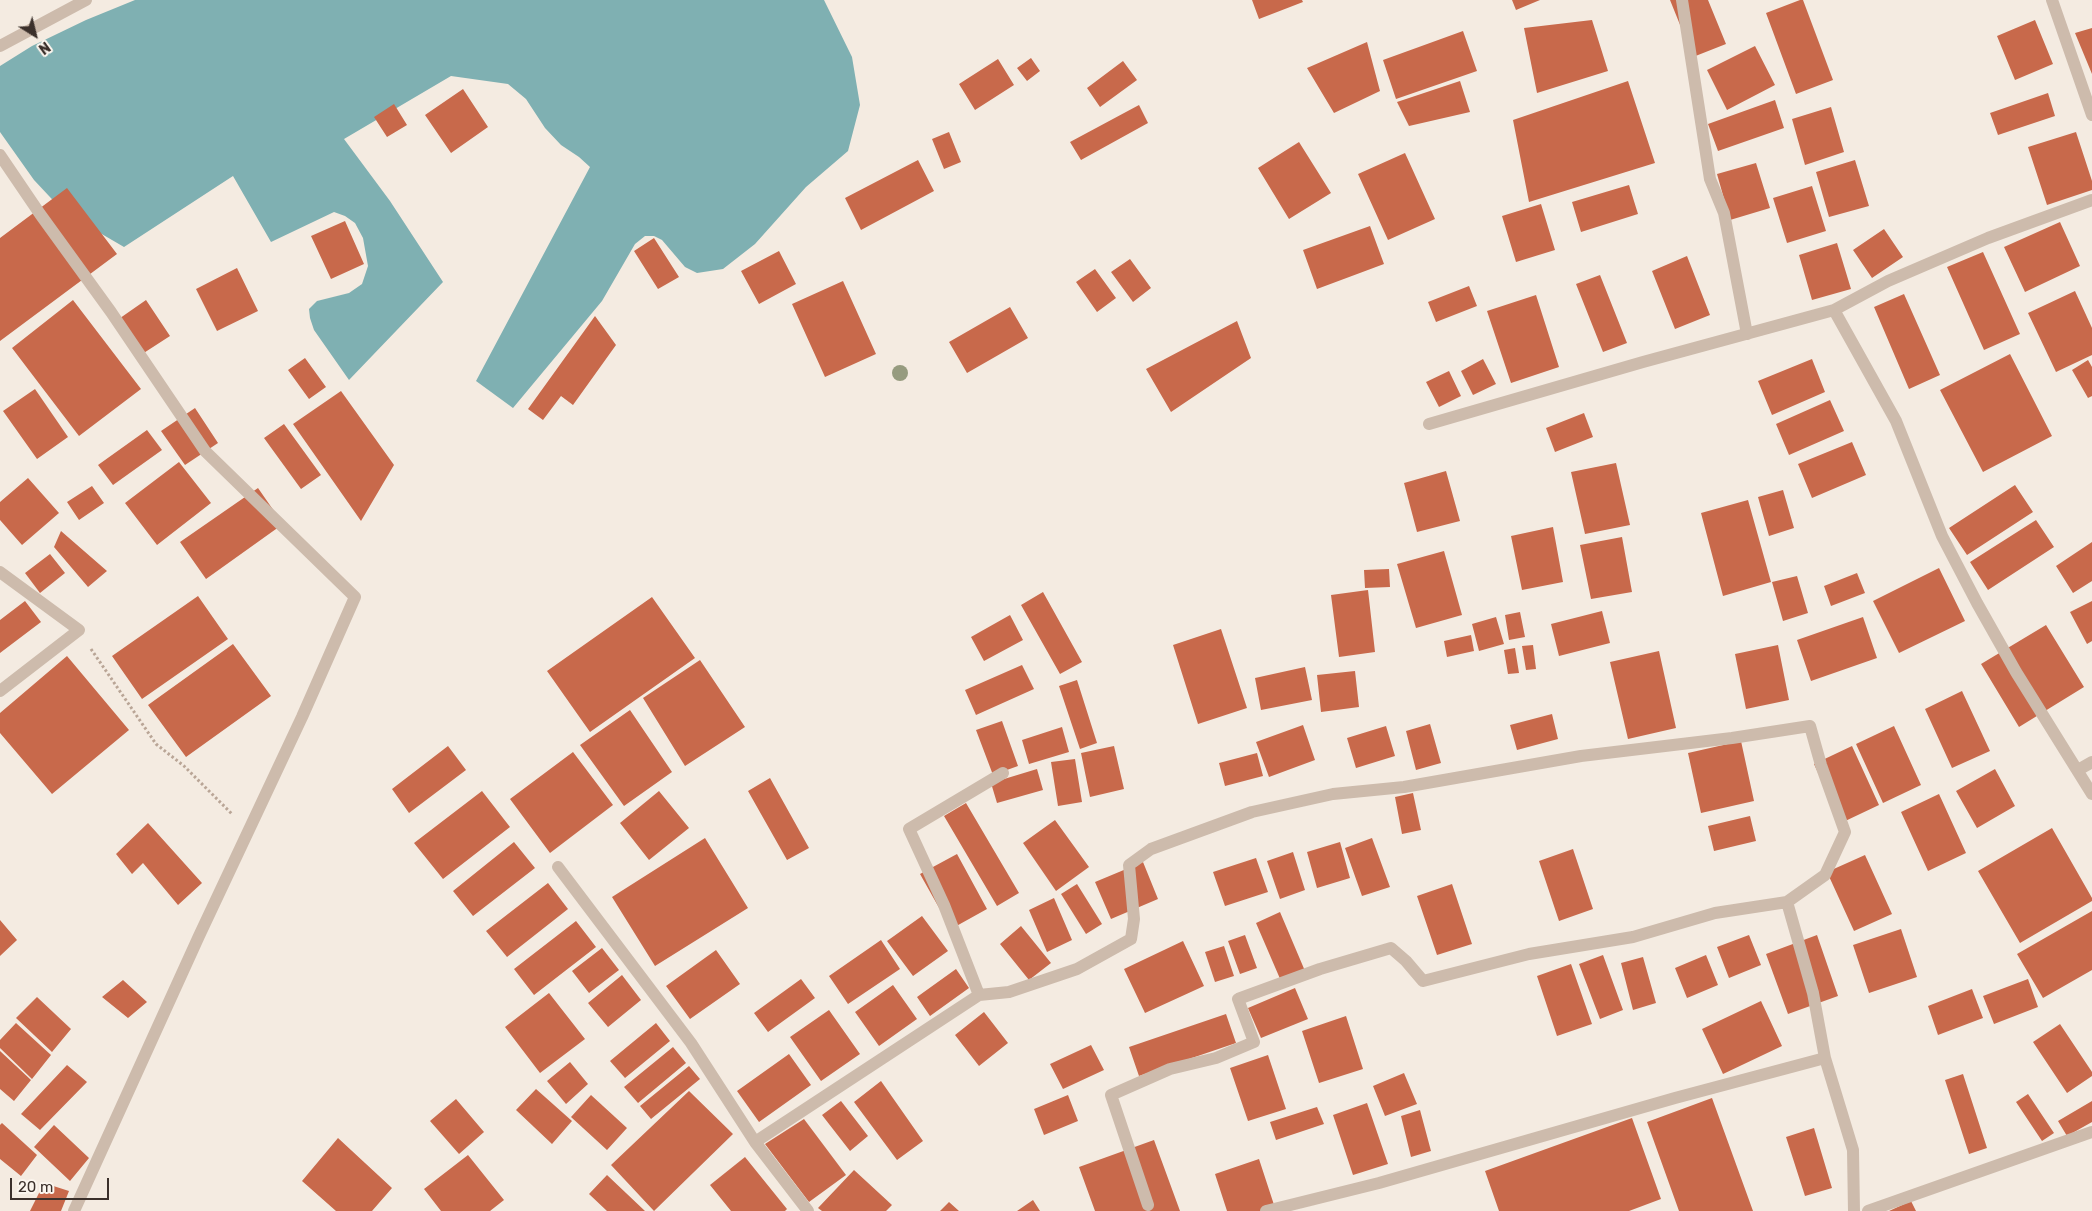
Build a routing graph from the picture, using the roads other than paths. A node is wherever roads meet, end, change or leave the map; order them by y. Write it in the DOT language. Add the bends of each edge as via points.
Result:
graph roads {
  1 [pos="86,0"];
  2 [pos="1682,0"];
  3 [pos="2052,0"];
  4 [pos="0,46"];
  5 [pos="2092,115"];
  6 [pos="0,155"];
  7 [pos="2092,200"];
  8 [pos="1834,310"];
  9 [pos="1747,334"];
  10 [pos="1429,424"];
  11 [pos="0,572"];
  12 [pos="0,691"];
  13 [pos="2092,762"];
  14 [pos="2078,770"];
  15 [pos="1004,773"];
  16 [pos="2092,794"];
  17 [pos="558,867"];
  18 [pos="1787,902"];
  19 [pos="979,995"];
  20 [pos="1826,1058"];
  21 [pos="2092,1132"];
  22 [pos="755,1142"];
  23 [pos="1148,1205"];
  24 [pos="74,1211"];
  25 [pos="808,1211"];
  26 [pos="1266,1211"];
  27 [pos="1854,1211"];
  28 [pos="1868,1211"];
  1 -- 4 [label="street"];
  2 -- 9 [label="street" via="1710,179 1724,213"];
  3 -- 5 [label="street"];
  6 -- 24 [label="street" via="205,451 355,597"];
  7 -- 8 [label="street" via="1988,238 1888,281"];
  8 -- 9 [label="street"];
  8 -- 14 [label="street" via="1896,421 1942,536 1977,603"];
  9 -- 10 [label="street"];
  11 -- 12 [label="street" via="79,630"];
  13 -- 14 [label="street"];
  14 -- 16 [label="street"];
  15 -- 19 [label="street" via="909,829 944,905"];
  17 -- 22 [label="street" via="691,1043"];
  18 -- 19 [label="street" via="1825,875 1845,832 1810,726 1581,756 1404,787 1333,794 1252,812 1152,849 1130,865 1134,919 1131,939 1077,968 1009,992"];
  18 -- 20 [label="street"];
  18 -- 23 [label="street" via="1714,913 1633,937 1529,954 1423,981 1392,948 1320,969 1238,999 1254,1042 1216,1058 1170,1069 1111,1095"];
  19 -- 22 [label="street"];
  20 -- 26 [label="street" via="1379,1183"];
  20 -- 27 [label="street" via="1853,1150"];
  21 -- 28 [label="street"];
  22 -- 25 [label="street"];
}
